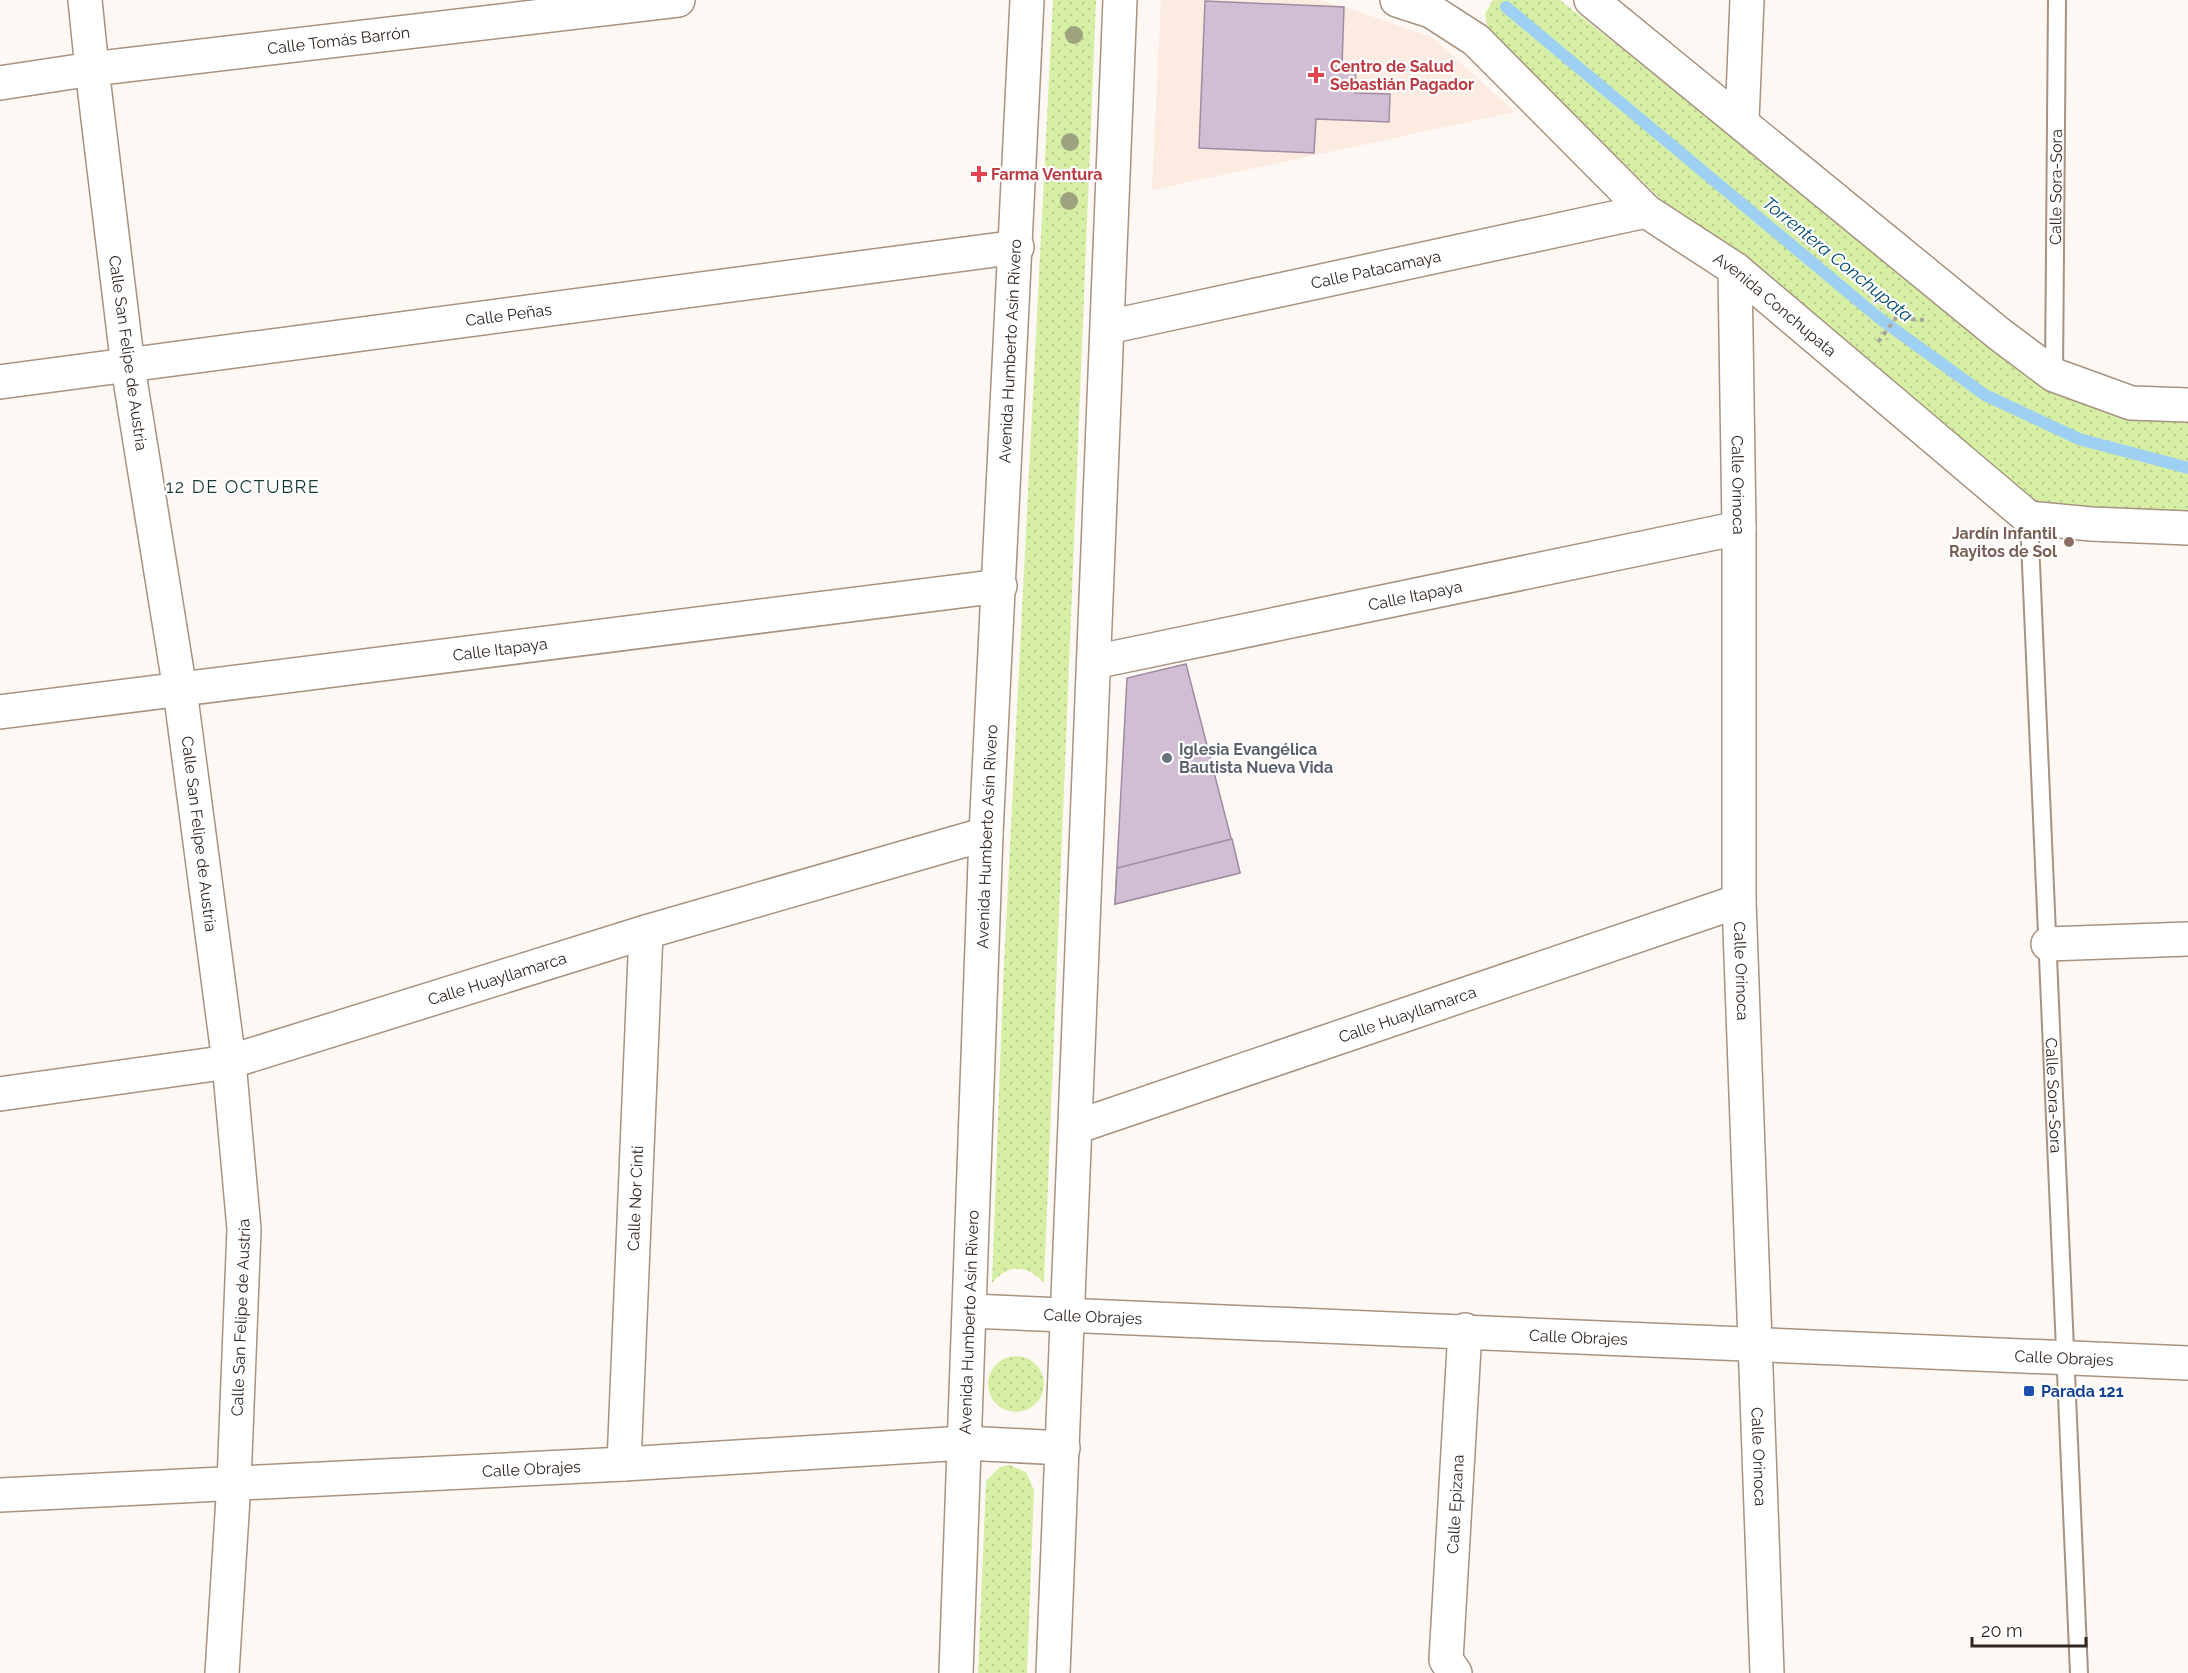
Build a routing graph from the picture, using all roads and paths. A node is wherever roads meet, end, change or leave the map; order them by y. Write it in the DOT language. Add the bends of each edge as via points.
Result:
graph roads {
  1 [pos="85,0"];
  2 [pos="678,0"];
  3 [pos="1027,0"];
  4 [pos="1120,0"];
  5 [pos="1397,0"];
  6 [pos="1590,0"];
  7 [pos="1747,0"];
  8 [pos="2057,0"];
  9 [pos="92,69"];
  10 [pos="0,83"];
  11 [pos="1742,121"];
  12 [pos="1646,211"];
  13 [pos="1017,247"];
  14 [pos="1735,269"];
  15 [pos="1896,318"];
  16 [pos="1108,327"];
  17 [pos="1881,339"];
  18 [pos="128,367"];
  19 [pos="2054,375"];
  20 [pos="0,382"];
  21 [pos="2188,405"];
  22 [pos="2029,518"];
  23 [pos="1739,528"];
  24 [pos="2188,528"];
  25 [pos="1000,586"];
  26 [pos="1094,662"];
  27 [pos="180,690"];
  28 [pos="0,712"];
  29 [pos="986,834"];
  30 [pos="1739,901"];
  31 [pos="646,932"];
  32 [pos="2188,939"];
  33 [pos="2048,944"];
  34 [pos="229,1062"];
  35 [pos="0,1094"];
  36 [pos="1076,1127"];
  37 [pos="970,1311"];
  38 [pos="1069,1314"];
  39 [pos="1465,1330"];
  40 [pos="1754,1345"];
  41 [pos="2066,1358"];
  42 [pos="2188,1363"];
  43 [pos="965,1443"];
  44 [pos="1063,1448"];
  45 [pos="624,1464"];
  46 [pos="234,1482"];
  47 [pos="0,1495"];
  48 [pos="222,1673"];
  49 [pos="956,1673"];
  50 [pos="1053,1673"];
  51 [pos="1455,1673"];
  52 [pos="1767,1673"];
  53 [pos="2079,1673"];
  1 -- 9 [label="street, Calle San Felipe de Austria"];
  2 -- 9 [label="street, Calle Tomás Barrón"];
  3 -- 13 [label="street, Avenida Humberto Asín Rivero"];
  4 -- 16 [label="street"];
  5 -- 12 [label="street, Avenida Conchupata" via="1431,11 1476,40"];
  6 -- 11 [label="street"];
  7 -- 11 [label="street"];
  8 -- 19 [label="lane, Calle Sora-Sora"];
  9 -- 10 [label="street, Calle Tomás Barrón"];
  9 -- 18 [label="street, Calle San Felipe de Austria"];
  11 -- 19 [label="street"];
  12 -- 14 [label="street, Avenida Conchupata"];
  12 -- 16 [label="street, Calle Patacamaya"];
  13 -- 18 [label="street, Calle Peñas"];
  13 -- 25 [label="street, Avenida Humberto Asín Rivero"];
  14 -- 22 [label="street, Avenida Conchupata"];
  14 -- 23 [label="street, Calle Orinoca"];
  15 -- 17 [label="path"];
  16 -- 26 [label="street"];
  18 -- 20 [label="street, Calle Peñas"];
  18 -- 27 [label="street, Calle San Felipe de Austria"];
  19 -- 21 [label="street" via="2131,403"];
  22 -- 24 [label="street"];
  22 -- 33 [label="lane, Calle Sora-Sora"];
  23 -- 26 [label="street, Calle Itapaya"];
  23 -- 30 [label="street, Calle Orinoca"];
  25 -- 27 [label="street, Calle Itapaya"];
  25 -- 29 [label="street, Avenida Humberto Asín Rivero"];
  26 -- 36 [label="street"];
  27 -- 28 [label="street, Calle Itapaya"];
  27 -- 34 [label="street, Calle San Felipe de Austria"];
  29 -- 31 [label="street, Calle Huayllamarca"];
  29 -- 37 [label="street, Avenida Humberto Asín Rivero"];
  30 -- 36 [label="street, Calle Huayllamarca"];
  30 -- 40 [label="street, Calle Orinoca"];
  31 -- 34 [label="street, Calle Huayllamarca"];
  31 -- 45 [label="street, Calle Nor Cinti"];
  32 -- 33 [label="street"];
  33 -- 41 [label="lane, Calle Sora-Sora"];
  34 -- 35 [label="street, Calle Huayllamarca"];
  34 -- 46 [label="street, Calle San Felipe de Austria" via="244,1229"];
  36 -- 38 [label="street"];
  37 -- 38 [label="street, Calle Obrajes"];
  37 -- 43 [label="street, Avenida Humberto Asín Rivero"];
  38 -- 39 [label="street, Calle Obrajes"];
  38 -- 44 [label="street"];
  39 -- 40 [label="street, Calle Obrajes"];
  39 -- 51 [label="street, Calle Epizana" via="1446,1660"];
  40 -- 41 [label="street, Calle Obrajes"];
  40 -- 52 [label="street, Calle Orinoca"];
  41 -- 42 [label="street, Calle Obrajes"];
  41 -- 53 [label="lane, Calle Sora-Sora"];
  43 -- 44 [label="street, Calle Obrajes"];
  43 -- 45 [label="street, Calle Obrajes"];
  43 -- 49 [label="street, Avenida Humberto Asín Rivero"];
  44 -- 50 [label="street"];
  45 -- 46 [label="street, Calle Obrajes"];
  46 -- 47 [label="street, Calle Obrajes"];
  46 -- 48 [label="street, Calle San Felipe de Austria"];
}
